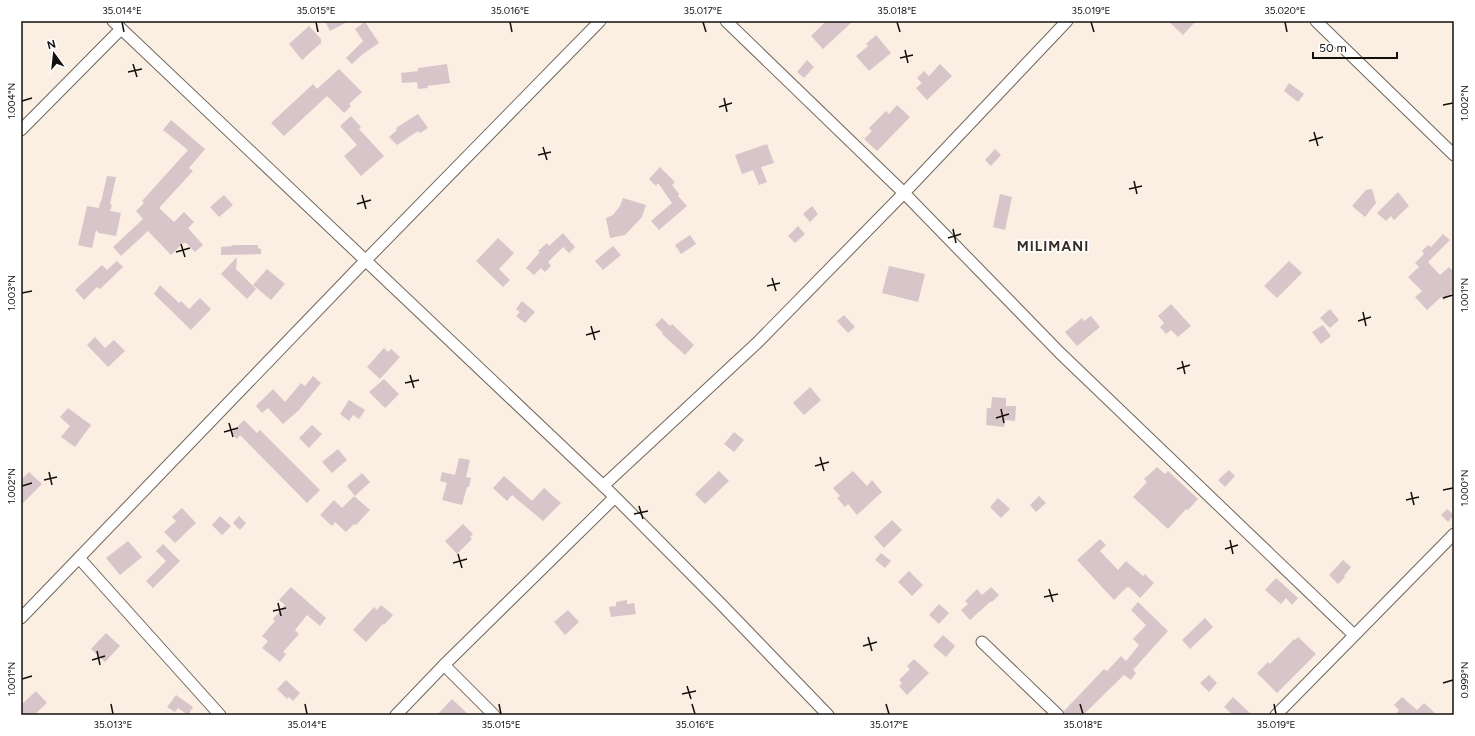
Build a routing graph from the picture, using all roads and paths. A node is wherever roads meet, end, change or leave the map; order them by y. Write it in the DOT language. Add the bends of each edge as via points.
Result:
graph roads {
  1 [pos="600,21"];
  2 [pos="726,21"];
  3 [pos="1067,21"];
  4 [pos="1316,21"];
  5 [pos="117,25"];
  6 [pos="21,130"];
  7 [pos="1454,155"];
  8 [pos="904,193"];
  9 [pos="366,260"];
  10 [pos="604,486"];
  11 [pos="615,497"];
  12 [pos="1454,534"];
  13 [pos="79,558"];
  14 [pos="21,618"];
  15 [pos="1354,635"];
  16 [pos="982,642"];
  17 [pos="444,665"];
  18 [pos="220,715"];
  19 [pos="396,715"];
  20 [pos="494,715"];
  21 [pos="828,715"];
  22 [pos="1058,715"];
  23 [pos="1276,715"];
  1 -- 9 [label="street"];
  2 -- 8 [label="street"];
  3 -- 8 [label="street"];
  4 -- 7 [label="street"];
  5 -- 6 [label="street"];
  5 -- 9 [label="street"];
  8 -- 10 [label="street" via="758,342"];
  8 -- 15 [label="street" via="1060,353"];
  9 -- 10 [label="street"];
  9 -- 13 [label="street"];
  10 -- 11 [label="street"];
  11 -- 17 [label="street"];
  11 -- 21 [label="street"];
  12 -- 15 [label="street"];
  13 -- 14 [label="street"];
  13 -- 18 [label="street"];
  15 -- 23 [label="street"];
  16 -- 22 [label="street"];
  17 -- 19 [label="street"];
  17 -- 20 [label="street"];
}
